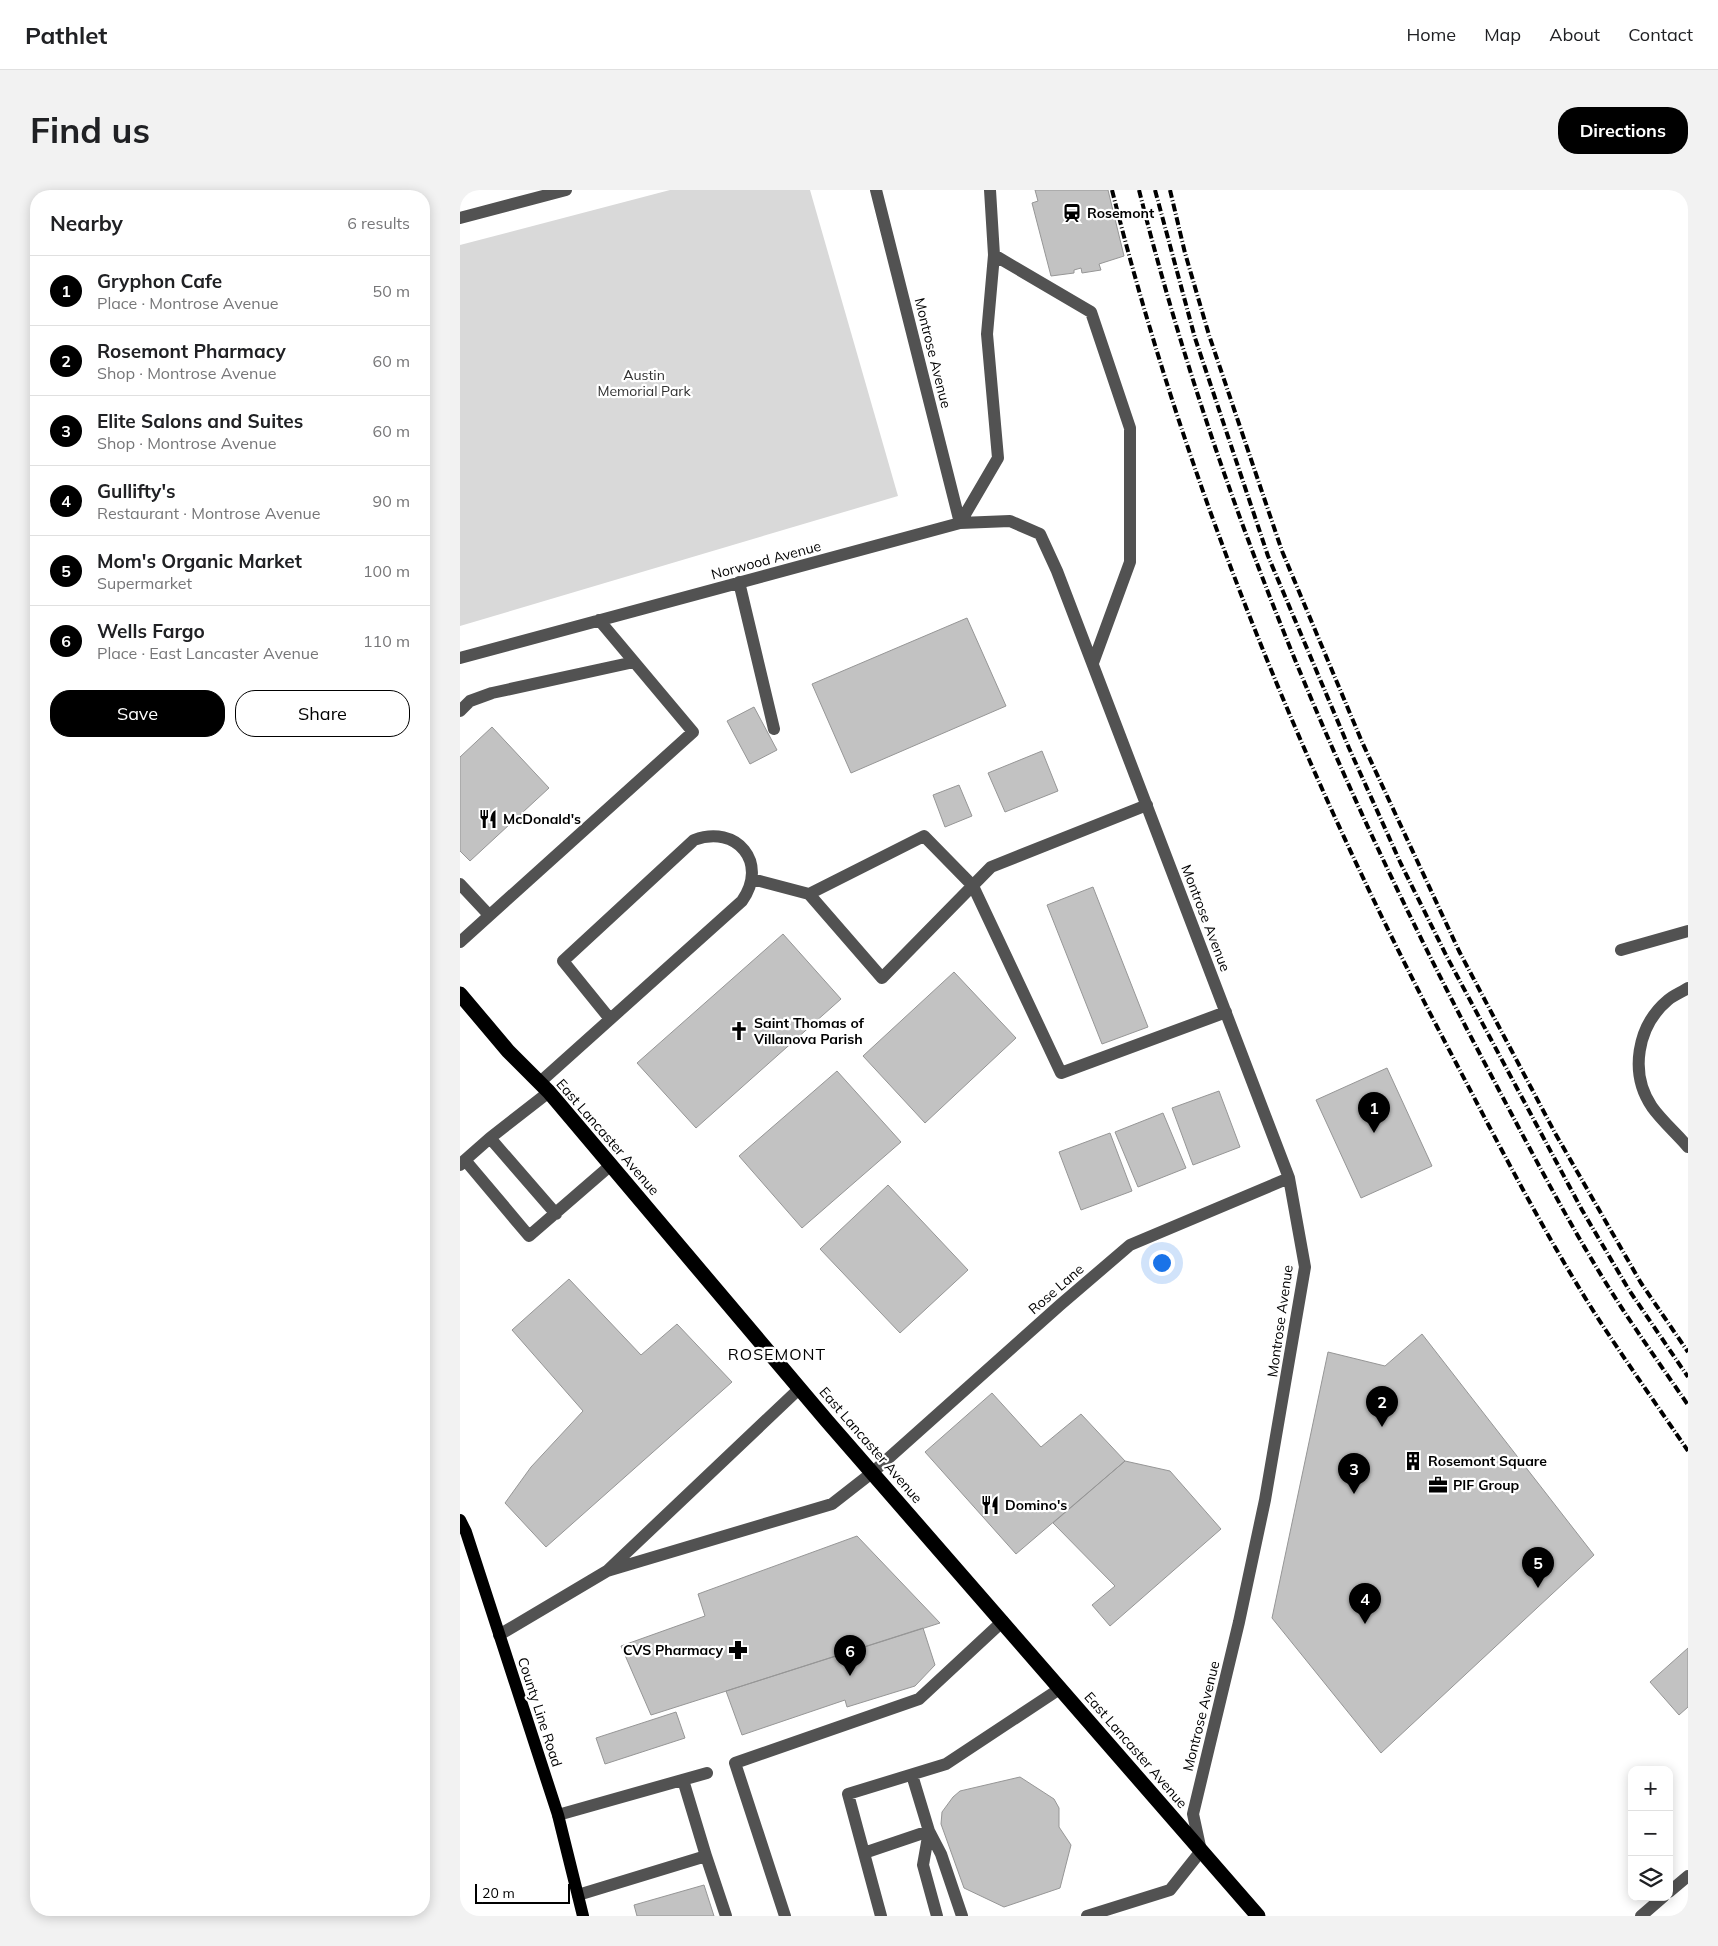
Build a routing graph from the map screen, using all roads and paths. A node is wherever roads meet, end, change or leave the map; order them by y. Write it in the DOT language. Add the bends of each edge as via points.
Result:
graph roads {
  1 [pos="566,190"];
  2 [pos="876,190"];
  3 [pos="990,190"];
  4 [pos="460,218"];
  5 [pos="994,255"];
  6 [pos="960,523"];
  7 [pos="1057,571"];
  8 [pos="739,582"];
  9 [pos="599,620"];
  10 [pos="460,658"];
  11 [pos="634,662"];
  12 [pos="1092,664"];
  13 [pos="460,711"];
  14 [pos="774,729"];
  15 [pos="1147,806"];
  16 [pos="752,879"];
  17 [pos="460,884"];
  18 [pos="973,886"];
  19 [pos="809,894"];
  20 [pos="489,915"];
  21 [pos="1688,931"];
  22 [pos="460,942"];
  23 [pos="1621,950"];
  24 [pos="1688,988"];
  25 [pos="462,1001"];
  26 [pos="1226,1012"];
  27 [pos="610,1019"];
  28 [pos="544,1088"];
  29 [pos="490,1138"];
  30 [pos="1688,1147"];
  31 [pos="462,1162"];
  32 [pos="611,1165"];
  33 [pos="1290,1178"];
  34 [pos="556,1214"];
  35 [pos="800,1388"];
  36 [pos="873,1472"];
  37 [pos="460,1520"];
  38 [pos="607,1571"];
  39 [pos="1003,1621"];
  40 [pos="499,1635"];
  41 [pos="1061,1688"];
  42 [pos="707,1773"];
  43 [pos="912,1775"];
  44 [pos="683,1780"];
  45 [pos="558,1815"];
  46 [pos="929,1831"];
  47 [pos="1201,1851"];
  48 [pos="864,1853"];
  49 [pos="706,1856"];
  50 [pos="1688,1876"];
  51 [pos="1673,1889"];
  52 [pos="578,1894"];
  53 [pos="1658,1901"];
  54 [pos="583,1916"];
  55 [pos="726,1916"];
  56 [pos="784,1916"];
  57 [pos="881,1916"];
  58 [pos="937,1916"];
  59 [pos="962,1916"];
  60 [pos="1087,1916"];
  61 [pos="1258,1916"];
  62 [pos="1641,1916"];
  1 -- 4 [label="street"];
  2 -- 6 [label="street, Montrose Avenue"];
  3 -- 5 [label="street"];
  5 -- 6 [label="street" via="987,334 998,458"];
  5 -- 12 [label="street" via="1091,312 1130,428 1130,562"];
  6 -- 7 [label="street, Norwood Avenue" via="1010,521 1040,534"];
  6 -- 8 [label="street, Norwood Avenue"];
  7 -- 12 [label="street, Montrose Avenue"];
  8 -- 9 [label="street, Norwood Avenue"];
  8 -- 14 [label="street"];
  9 -- 10 [label="street, Norwood Avenue"];
  9 -- 11 [label="street"];
  11 -- 13 [label="street" via="492,693 470,701"];
  11 -- 20 [label="street" via="693,732"];
  12 -- 15 [label="street, Montrose Avenue"];
  15 -- 18 [label="street" via="992,867"];
  15 -- 26 [label="street, Montrose Avenue"];
  16 -- 19 [label="street"];
  16 -- 27 [label="street" via="742,901"];
  16 -- 27 [label="street" via="748,856 730,838 718,835 694,840 563,961"];
  17 -- 20 [label="street"];
  18 -- 19 [label="street" via="924,836"];
  18 -- 19 [label="street" via="882,978"];
  18 -- 26 [label="street" via="1061,1073"];
  20 -- 22 [label="street"];
  21 -- 23 [label="street"];
  24 -- 30 [label="street" via="1669,999 1652,1017 1642,1039 1638,1062 1642,1086 1653,1108"];
  25 -- 28 [label="highway, East Lancaster Avenue"];
  26 -- 33 [label="street, Montrose Avenue"];
  27 -- 28 [label="street"];
  28 -- 29 [label="street"];
  28 -- 32 [label="highway, East Lancaster Avenue"];
  29 -- 31 [label="street"];
  29 -- 34 [label="street"];
  31 -- 34 [label="street" via="529,1236"];
  32 -- 34 [label="street"];
  32 -- 35 [label="highway, East Lancaster Avenue"];
  33 -- 36 [label="street, Rose Lane" via="1130,1245"];
  33 -- 47 [label="street, Montrose Avenue" via="1305,1267 1263,1510 1193,1814"];
  35 -- 36 [label="highway, East Lancaster Avenue"];
  35 -- 38 [label="street"];
  36 -- 38 [label="street, Rose Lane" via="832,1504"];
  36 -- 39 [label="highway, East Lancaster Avenue"];
  37 -- 40 [label="main road, County Line Road"];
  38 -- 40 [label="street"];
  39 -- 41 [label="highway, East Lancaster Avenue"];
  39 -- 56 [label="street" via="919,1699 736,1763"];
  40 -- 45 [label="main road, County Line Road"];
  41 -- 43 [label="street" via="946,1764"];
  41 -- 47 [label="highway, East Lancaster Avenue"];
  42 -- 44 [label="street"];
  43 -- 46 [label="street"];
  43 -- 48 [label="street" via="848,1794"];
  44 -- 45 [label="street"];
  44 -- 49 [label="street"];
  45 -- 52 [label="main road, County Line Road"];
  46 -- 48 [label="street"];
  46 -- 58 [label="street" via="923,1866"];
  46 -- 59 [label="street" via="941,1854"];
  47 -- 60 [label="street" via="1170,1890"];
  47 -- 61 [label="highway, East Lancaster Avenue"];
  48 -- 57 [label="street"];
  49 -- 52 [label="street"];
  49 -- 55 [label="street"];
  50 -- 51 [label="street"];
  52 -- 54 [label="main road, County Line Road"];
  53 -- 62 [label="street"];
}
